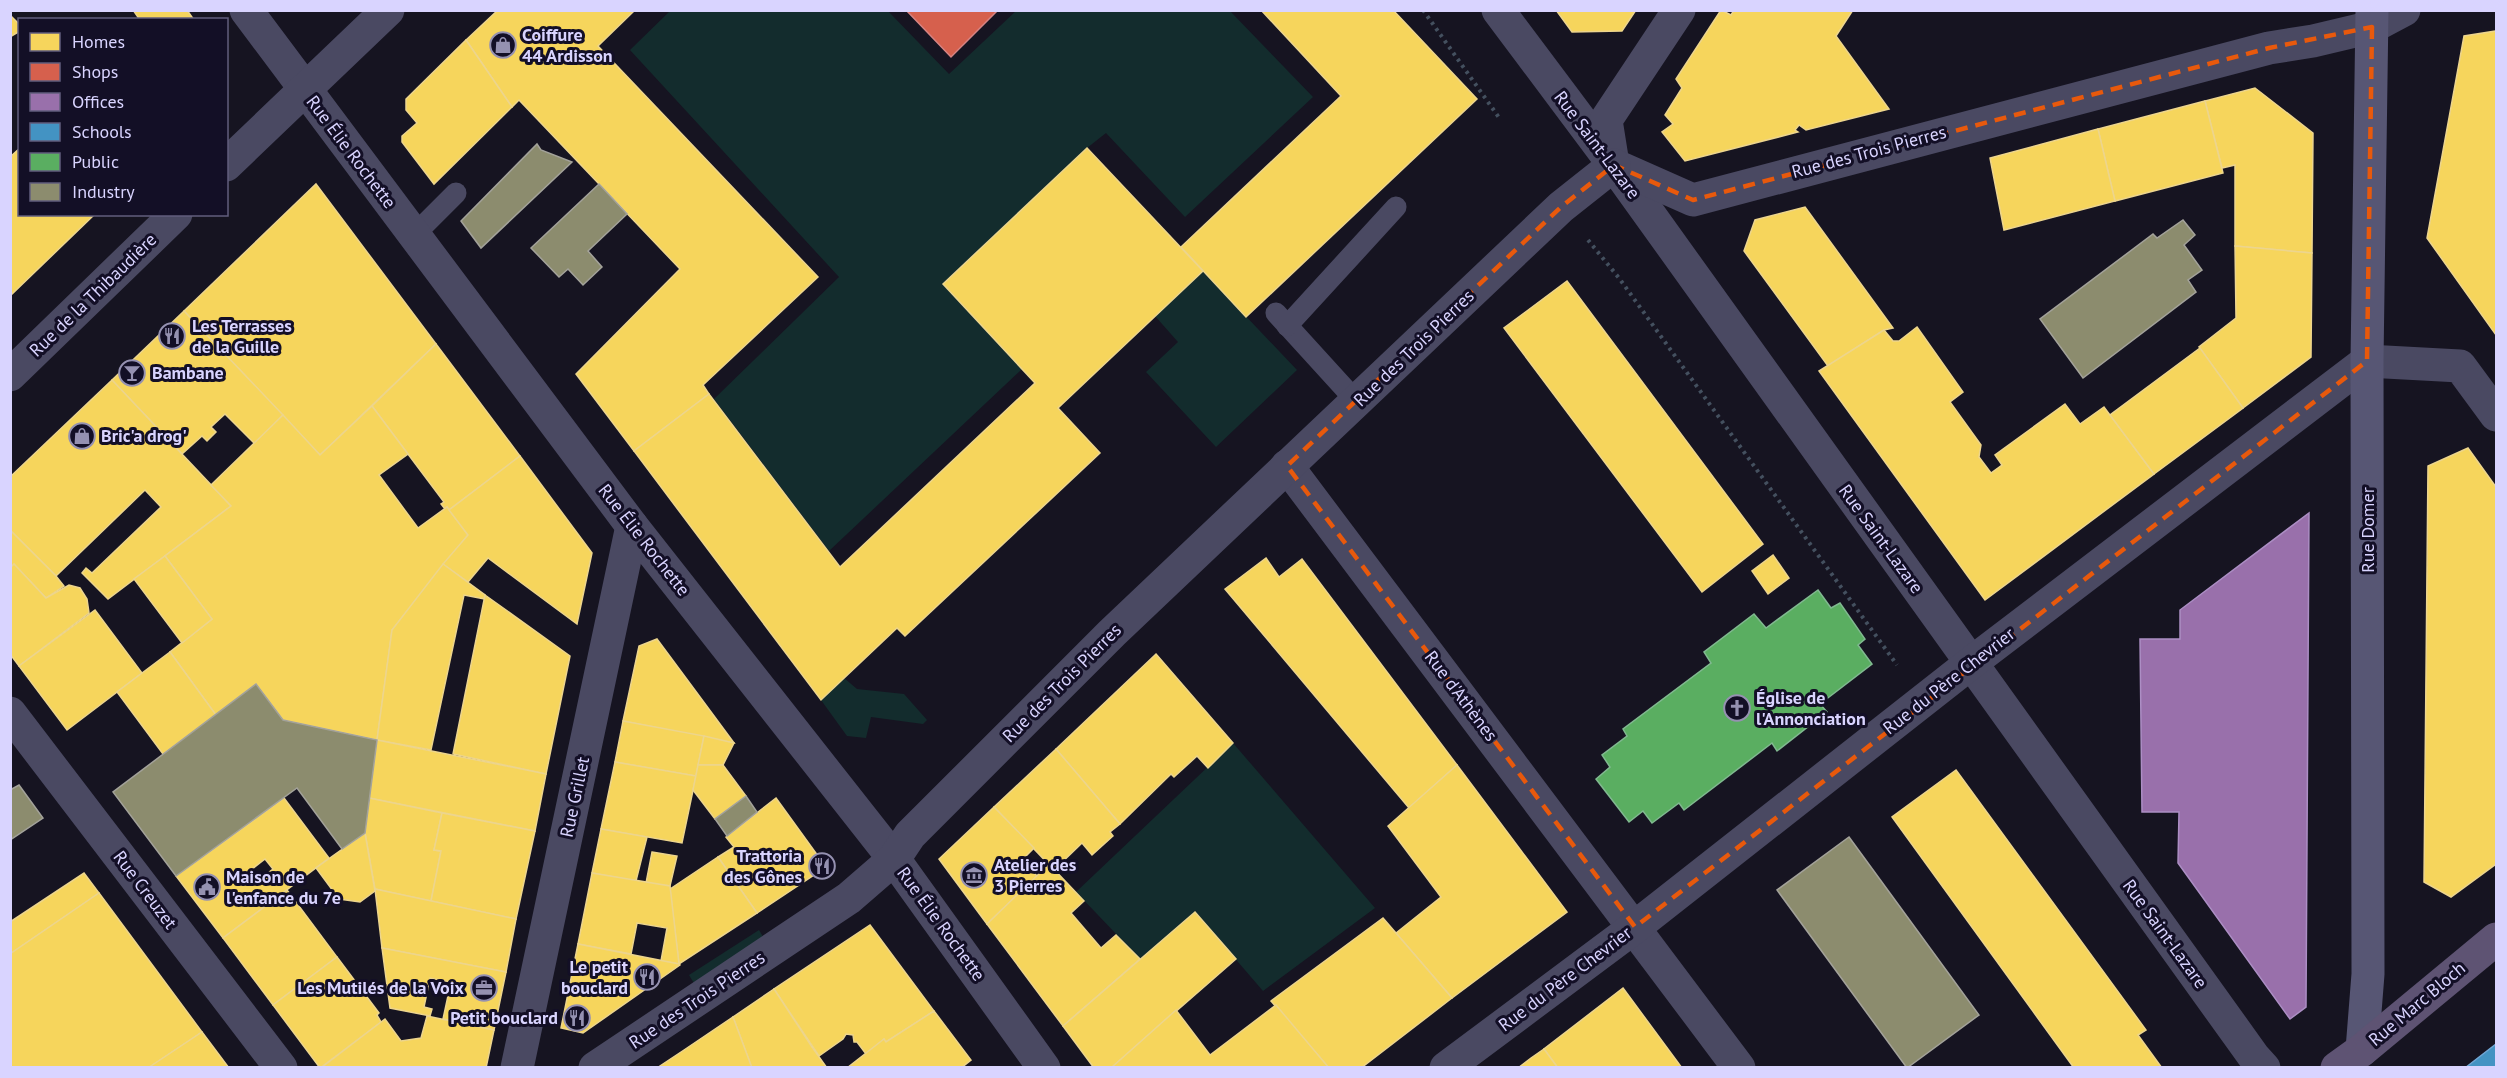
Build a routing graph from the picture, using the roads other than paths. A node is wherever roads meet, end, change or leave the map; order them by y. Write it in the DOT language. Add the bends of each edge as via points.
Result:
graph roads {
  1 [pos="246,10"];
  2 [pos="388,10"];
  3 [pos="1498,10"];
  4 [pos="1678,10"];
  5 [pos="2404,10"];
  6 [pos="2372,19"];
  7 [pos="304,90"];
  8 [pos="228,163"];
  9 [pos="1614,165"];
  10 [pos="456,193"];
  11 [pos="1396,207"];
  12 [pos="174,216"];
  13 [pos="414,236"];
  14 [pos="2367,361"];
  15 [pos="10,375"];
  16 [pos="1357,402"];
  17 [pos="2496,415"];
  18 [pos="1287,466"];
  19 [pos="632,526"];
  20 [pos="1971,663"];
  21 [pos="10,713"];
  22 [pos="894,859"];
  23 [pos="1635,927"];
  24 [pos="2496,939"];
  25 [pos="2353,1062"];
  26 [pos="281,1068"];
  27 [pos="517,1068"];
  28 [pos="595,1068"];
  29 [pos="1044,1068"];
  30 [pos="1446,1068"];
  31 [pos="1739,1068"];
  32 [pos="2264,1068"];
  1 -- 7 [label="street, Rue Élie Rochette"];
  2 -- 7 [label="street"];
  3 -- 9 [label="street, Rue Saint-Lazare"];
  4 -- 9 [label="street" via="1606,120"];
  5 -- 6 [label="street, Rue des Trois Pierres"];
  6 -- 9 [label="street, Rue des Trois Pierres" via="2313,41 2269,48 1693,200"];
  6 -- 14 [label="street, Rue Domer"];
  7 -- 8 [label="street"];
  7 -- 13 [label="street, Rue Élie Rochette"];
  9 -- 16 [label="street, Rue des Trois Pierres" via="1562,207"];
  9 -- 20 [label="street, Rue Saint-Lazare"];
  10 -- 13 [label="lane"];
  11 -- 16 [label="lane" via="1281,320"];
  12 -- 15 [label="street, Rue de la Thibaudière"];
  13 -- 19 [label="street, Rue Élie Rochette"];
  14 -- 17 [label="street" via="2460,366"];
  14 -- 20 [label="street, Rue du Père Chevrier"];
  14 -- 25 [label="street, Rue Domer" via="2368,974"];
  16 -- 18 [label="street, Rue des Trois Pierres"];
  18 -- 22 [label="street, Rue des Trois Pierres" via="1083,661 910,835"];
  18 -- 23 [label="street, Rue d'Athènes"];
  19 -- 22 [label="street, Rue Élie Rochette"];
  19 -- 27 [label="street, Rue Grillet"];
  20 -- 23 [label="street, Rue du Père Chevrier"];
  20 -- 32 [label="street, Rue Saint-Lazare"];
  21 -- 26 [label="street, Rue Creuzet"];
  22 -- 28 [label="street, Rue des Trois Pierres" via="849,898"];
  22 -- 29 [label="street, Rue Élie Rochette"];
  23 -- 30 [label="street, Rue du Père Chevrier"];
  23 -- 31 [label="street, Rue d'Athènes"];
  24 -- 25 [label="main road, Rue Marc Bloch"];
}
